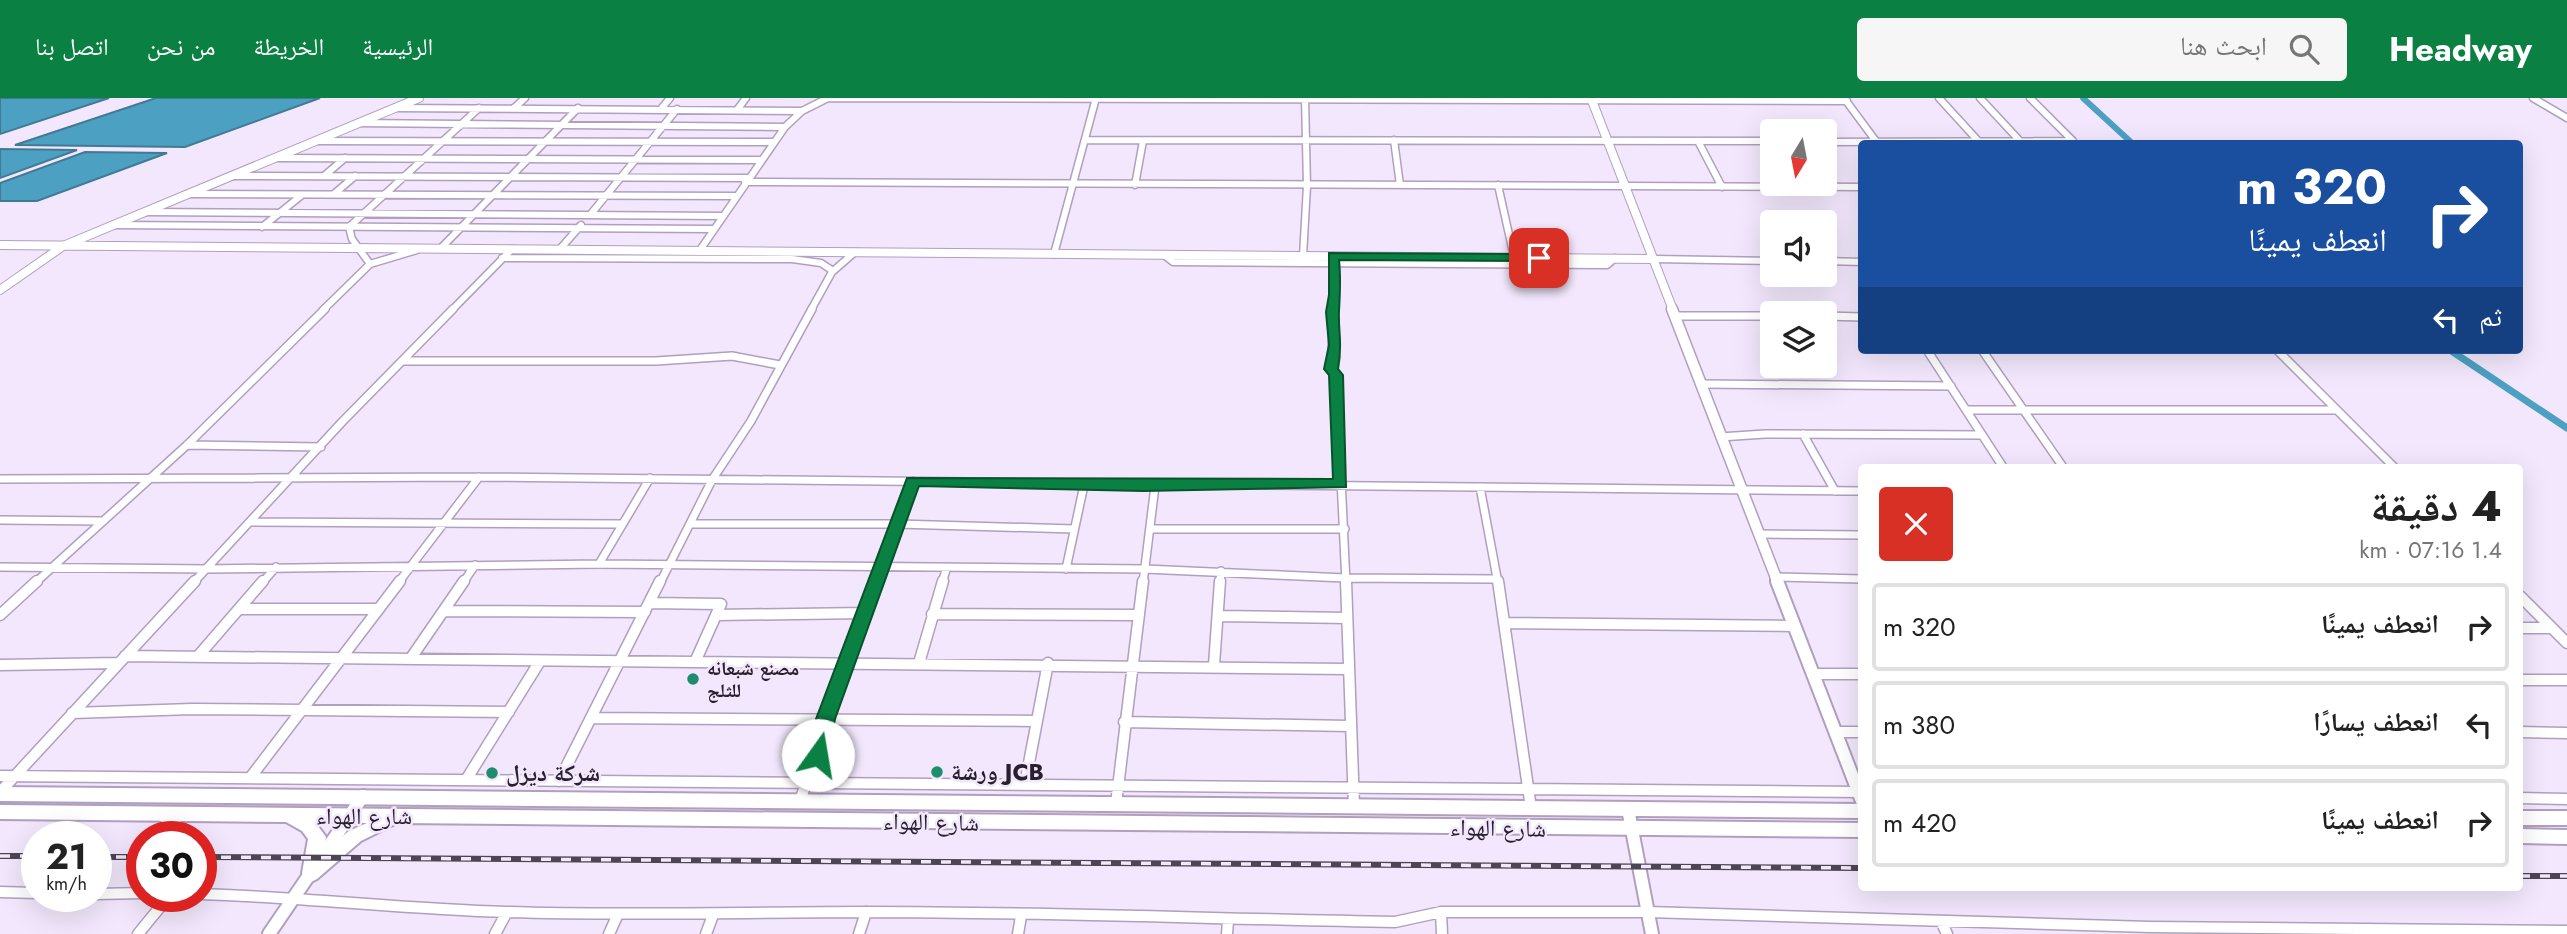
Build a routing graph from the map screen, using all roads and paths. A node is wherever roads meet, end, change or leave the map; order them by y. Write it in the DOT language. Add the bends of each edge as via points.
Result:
graph roads {
  1 [pos="419,98"];
  2 [pos="525,98"];
  3 [pos="670,98"];
  4 [pos="746,98"];
  5 [pos="828,98"];
  6 [pos="1096,98"];
  7 [pos="1939,98"];
  8 [pos="1980,98"];
  9 [pos="2030,98"];
  10 [pos="2533,98"];
  11 [pos="1305,99"];
  12 [pos="1382,99"];
  13 [pos="1591,99"];
  14 [pos="1651,99"];
  15 [pos="1845,100"];
  16 [pos="395,108"];
  17 [pos="479,108"];
  18 [pos="514,108"];
  19 [pos="578,108"];
  20 [pos="661,109"];
  21 [pos="677,109"];
  22 [pos="737,110"];
  23 [pos="802,111"];
  24 [pos="2567,118"];
  25 [pos="358,123"];
  26 [pos="461,125"];
  27 [pos="562,125"];
  28 [pos="611,125"];
  29 [pos="662,126"];
  30 [pos="785,127"];
  31 [pos="1086,140"];
  32 [pos="1394,140"];
  33 [pos="1875,140"];
  34 [pos="1977,140"];
  35 [pos="2019,140"];
  36 [pos="2072,140"];
  37 [pos="313,141"];
  38 [pos="444,141"];
  39 [pos="546,141"];
  40 [pos="596,141"];
  41 [pos="1143,141"];
  42 [pos="1306,141"];
  43 [pos="1608,141"];
  44 [pos="1698,141"];
  45 [pos="649,142"];
  46 [pos="774,142"];
  47 [pos="1760,142"];
  48 [pos="1838,142"];
  49 [pos="1858,143"];
  50 [pos="273,158"];
  51 [pos="345,158"];
  52 [pos="425,158"];
  53 [pos="529,159"];
  54 [pos="635,159"];
  55 [pos="761,160"];
  56 [pos="406,175"];
  57 [pos="227,176"];
  58 [pos="324,176"];
  59 [pos="355,176"];
  60 [pos="513,176"];
  61 [pos="621,176"];
  62 [pos="747,180"];
  63 [pos="1073,185"];
  64 [pos="1400,185"];
  65 [pos="1498,185"];
  66 [pos="1135,186"];
  67 [pos="1307,186"];
  68 [pos="1625,186"];
  69 [pos="1722,187"];
  70 [pos="1858,187"];
  71 [pos="184,194"];
  72 [pos="334,194"];
  73 [pos="302,195"];
  74 [pos="385,195"];
  75 [pos="493,195"];
  76 [pos="605,195"];
  77 [pos="736,196"];
  78 [pos="140,212"];
  79 [pos="364,213"];
  80 [pos="279,214"];
  81 [pos="475,214"];
  82 [pos="590,214"];
  83 [pos="723,216"];
  84 [pos="110,225"];
  85 [pos="462,226"];
  86 [pos="262,227"];
  87 [pos="349,227"];
  88 [pos="579,228"];
  89 [pos="714,229"];
  90 [pos="0,245"];
  91 [pos="63,246"];
  92 [pos="358,248"];
  93 [pos="425,248"];
  94 [pos="441,248"];
  95 [pos="512,249"];
  96 [pos="560,249"];
  97 [pos="700,250"];
  98 [pos="855,252"];
  99 [pos="1054,254"];
  100 [pos="1164,255"];
  101 [pos="1303,256"];
  102 [pos="1514,257"];
  103 [pos="502,258"];
  104 [pos="1615,258"];
  105 [pos="1333,259"];
  106 [pos="1654,259"];
  107 [pos="1760,261"];
  108 [pos="1837,261"];
  109 [pos="1858,262"];
  110 [pos="370,264"];
  111 [pos="832,271"];
  112 [pos="0,290"];
  113 [pos="1675,316"];
  114 [pos="1760,316"];
  115 [pos="1837,316"];
  116 [pos="1858,317"];
  117 [pos="1930,354"];
  118 [pos="1985,354"];
  119 [pos="2281,354"];
  120 [pos="402,361"];
  121 [pos="780,365"];
  122 [pos="1701,384"];
  123 [pos="1951,386"];
  124 [pos="1967,410"];
  125 [pos="2023,410"];
  126 [pos="2337,410"];
  127 [pos="1803,434"];
  128 [pos="1982,435"];
  129 [pos="1720,437"];
  130 [pos="187,445"];
  131 [pos="321,447"];
  132 [pos="2001,464"];
  133 [pos="2061,464"];
  134 [pos="2391,464"];
  135 [pos="479,477"];
  136 [pos="150,478"];
  137 [pos="650,478"];
  138 [pos="0,479"];
  139 [pos="292,480"];
  140 [pos="712,480"];
  141 [pos="913,481"];
  142 [pos="1341,484"];
  143 [pos="1084,485"];
  144 [pos="1155,486"];
  145 [pos="1480,487"];
  146 [pos="1741,489"];
  147 [pos="1835,491"];
  148 [pos="1858,491"];
  149 [pos="0,520"];
  150 [pos="103,521"];
  151 [pos="252,522"];
  152 [pos="442,523"];
  153 [pos="622,524"];
  154 [pos="690,524"];
  155 [pos="898,524"];
  156 [pos="1074,529"];
  157 [pos="1150,529"];
  158 [pos="1345,529"];
  159 [pos="1758,534"];
  160 [pos="1858,535"];
  161 [pos="410,565"];
  162 [pos="475,565"];
  163 [pos="599,565"];
  164 [pos="669,565"];
  165 [pos="0,567"];
  166 [pos="276,567"];
  167 [pos="52,568"];
  168 [pos="207,569"];
  169 [pos="882,569"];
  170 [pos="1066,569"];
  171 [pos="1145,569"];
  172 [pos="946,570"];
  173 [pos="1220,571"];
  174 [pos="1774,577"];
  175 [pos="1345,578"];
  176 [pos="1495,579"];
  177 [pos="1858,579"];
  178 [pos="2523,599"];
  179 [pos="647,608"];
  180 [pos="239,609"];
  181 [pos="377,609"];
  182 [pos="444,611"];
  183 [pos="865,613"];
  184 [pos="932,614"];
  185 [pos="0,615"];
  186 [pos="717,615"];
  187 [pos="1139,615"];
  188 [pos="1218,616"];
  189 [pos="1347,618"];
  190 [pos="1506,624"];
  191 [pos="1793,626"];
  192 [pos="2523,628"];
  193 [pos="2552,628"];
  194 [pos="2567,643"];
  195 [pos="199,655"];
  196 [pos="341,657"];
  197 [pos="411,658"];
  198 [pos="122,660"];
  199 [pos="622,660"];
  200 [pos="540,661"];
  201 [pos="695,662"];
  202 [pos="846,662"];
  203 [pos="919,663"];
  204 [pos="1048,663"];
  205 [pos="1132,664"];
  206 [pos="0,665"];
  207 [pos="1214,665"];
  208 [pos="1348,669"];
  209 [pos="1812,674"];
  210 [pos="1858,674"];
  211 [pos="2523,680"];
  212 [pos="2567,680"];
  213 [pos="301,709"];
  214 [pos="509,712"];
  215 [pos="72,713"];
  216 [pos="592,718"];
  217 [pos="826,719"];
  218 [pos="1037,721"];
  219 [pos="1124,722"];
  220 [pos="1349,726"];
  221 [pos="1836,732"];
  222 [pos="1858,732"];
  223 [pos="2523,732"];
  224 [pos="2567,733"];
  225 [pos="0,776"];
  226 [pos="14,776"];
  227 [pos="250,778"];
  228 [pos="466,780"];
  229 [pos="559,781"];
  230 [pos="808,783"];
  231 [pos="1025,785"];
  232 [pos="1116,786"];
  233 [pos="1858,789"];
  234 [pos="0,793"];
  235 [pos="363,796"];
  236 [pos="1353,797"];
  237 [pos="2523,798"];
  238 [pos="1531,799"];
  239 [pos="1858,799"];
  240 [pos="1858,799"];
  241 [pos="2567,799"];
  242 [pos="800,801"];
  243 [pos="1116,804"];
  244 [pos="1628,809"];
  245 [pos="0,812"];
  246 [pos="154,812"];
  247 [pos="290,816"];
  248 [pos="349,816"];
  249 [pos="399,816"];
  250 [pos="2523,818"];
  251 [pos="2567,818"];
  252 [pos="171,821"];
  253 [pos="1630,830"];
  254 [pos="1858,830"];
  255 [pos="2523,836"];
  256 [pos="2567,837"];
  257 [pos="311,874"];
  258 [pos="0,892"];
  259 [pos="21,893"];
  260 [pos="217,895"];
  261 [pos="295,897"];
  262 [pos="156,912"];
  263 [pos="507,912"];
  264 [pos="866,912"];
  265 [pos="1441,912"];
  266 [pos="1648,912"];
  267 [pos="618,914"];
  268 [pos="713,915"];
  269 [pos="1021,916"];
  270 [pos="1228,921"];
  271 [pos="1941,921"];
  272 [pos="2152,931"];
  273 [pos="2567,931"];
  274 [pos="2326,932"];
  275 [pos="2502,932"];
  276 [pos="138,934"];
  277 [pos="270,934"];
  278 [pos="495,934"];
  279 [pos="609,934"];
  280 [pos="706,934"];
  281 [pos="859,934"];
  282 [pos="1018,934"];
  283 [pos="1227,934"];
  284 [pos="1442,934"];
  285 [pos="1652,934"];
  286 [pos="1947,934"];
  1 -- 16 [label="street"];
  2 -- 18 [label="street"];
  3 -- 20 [label="street"];
  4 -- 22 [label="street"];
  5 -- 6 [label="street"];
  5 -- 23 [label="street"];
  6 -- 11 [label="street"];
  6 -- 31 [label="street"];
  7 -- 34 [label="street"];
  8 -- 35 [label="street"];
  9 -- 36 [label="street"];
  10 -- 24 [label="street"];
  11 -- 12 [label="street"];
  11 -- 42 [label="street"];
  12 -- 13 [label="street"];
  13 -- 14 [label="street"];
  13 -- 43 [label="street"];
  14 -- 15 [label="street"];
  15 -- 33 [label="street"];
  16 -- 17 [label="street"];
  16 -- 25 [label="street"];
  17 -- 18 [label="street"];
  17 -- 26 [label="street"];
  18 -- 19 [label="street"];
  19 -- 20 [label="street"];
  19 -- 27 [label="street"];
  20 -- 21 [label="street"];
  21 -- 22 [label="street"];
  21 -- 29 [label="street"];
  22 -- 23 [label="street"];
  23 -- 30 [label="street"];
  25 -- 26 [label="street"];
  25 -- 37 [label="street"];
  26 -- 27 [label="street"];
  26 -- 38 [label="street"];
  27 -- 28 [label="street"];
  27 -- 39 [label="street"];
  28 -- 29 [label="street"];
  28 -- 40 [label="street"];
  29 -- 30 [label="street"];
  29 -- 45 [label="street"];
  30 -- 46 [label="street"];
  31 -- 41 [label="street"];
  31 -- 63 [label="street"];
  32 -- 42 [label="street"];
  32 -- 43 [label="street"];
  32 -- 64 [label="street"];
  37 -- 38 [label="street"];
  37 -- 50 [label="street"];
  38 -- 39 [label="street"];
  38 -- 52 [label="street"];
  39 -- 40 [label="street"];
  39 -- 53 [label="street"];
  40 -- 45 [label="street"];
  41 -- 42 [label="street"];
  41 -- 66 [label="street"];
  42 -- 67 [label="street"];
  43 -- 44 [label="street"];
  43 -- 68 [label="street"];
  44 -- 47 [label="street"];
  44 -- 69 [label="street"];
  45 -- 46 [label="street"];
  45 -- 54 [label="street"];
  46 -- 55 [label="street"];
  48 -- 49 [label="street"];
  50 -- 51 [label="street"];
  50 -- 57 [label="street"];
  51 -- 52 [label="street"];
  51 -- 58 [label="street"];
  52 -- 53 [label="street"];
  52 -- 56 [label="street"];
  53 -- 54 [label="street"];
  53 -- 60 [label="street"];
  54 -- 55 [label="street"];
  54 -- 61 [label="street"];
  55 -- 62 [label="street"];
  56 -- 59 [label="street"];
  56 -- 60 [label="street"];
  56 -- 74 [label="street"];
  57 -- 58 [label="street"];
  57 -- 71 [label="street"];
  58 -- 59 [label="street"];
  59 -- 72 [label="street"];
  60 -- 61 [label="street"];
  60 -- 75 [label="street"];
  61 -- 62 [label="street"];
  61 -- 76 [label="street"];
  62 -- 63 [label="street"];
  62 -- 77 [label="street"];
  63 -- 66 [label="street"];
  63 -- 99 [label="street"];
  64 -- 65 [label="street"];
  64 -- 67 [label="street"];
  65 -- 68 [label="street"];
  65 -- 102 [label="street"];
  66 -- 67 [label="street"];
  67 -- 101 [label="street"];
  68 -- 69 [label="street"];
  68 -- 106 [label="street"];
  69 -- 70 [label="street"];
  71 -- 73 [label="street"];
  71 -- 78 [label="street"];
  72 -- 73 [label="street"];
  72 -- 74 [label="street"];
  73 -- 80 [label="street"];
  74 -- 75 [label="street"];
  74 -- 79 [label="street"];
  75 -- 76 [label="street"];
  75 -- 81 [label="street"];
  76 -- 77 [label="street"];
  76 -- 82 [label="street"];
  77 -- 83 [label="street"];
  78 -- 80 [label="street"];
  78 -- 84 [label="street"];
  79 -- 80 [label="street"];
  79 -- 81 [label="street"];
  79 -- 87 [label="street"];
  80 -- 86 [label="street"];
  81 -- 82 [label="street"];
  81 -- 85 [label="street"];
  82 -- 83 [label="street"];
  82 -- 88 [label="street"];
  83 -- 89 [label="street"];
  84 -- 86 [label="street"];
  84 -- 91 [label="street"];
  85 -- 87 [label="street"];
  85 -- 88 [label="street"];
  85 -- 94 [label="street"];
  86 -- 87 [label="street"];
  87 -- 92 [label="street"];
  88 -- 89 [label="street"];
  88 -- 96 [label="street"];
  89 -- 97 [label="street"];
  90 -- 91 [label="street"];
  91 -- 92 [label="street"];
  91 -- 112 [label="street"];
  92 -- 93 [label="street"];
  92 -- 110 [label="street"];
  93 -- 94 [label="street"];
  93 -- 110 [label="street"];
  94 -- 95 [label="street"];
  95 -- 96 [label="street"];
  95 -- 103 [label="street"];
  96 -- 97 [label="street"];
  97 -- 98 [label="street"];
  98 -- 99 [label="street"];
  98 -- 111 [label="street"];
  99 -- 100 [label="street"];
  100 -- 101 [label="street"];
  100 -- 105 [label="street" via="1173,262"];
  101 -- 105 [label="street"];
  102 -- 104 [label="street"];
  102 -- 105 [label="street"];
  103 -- 111 [label="street" via="792,259 821,263"];
  103 -- 120 [label="street"];
  104 -- 105 [label="street" via="1610,264 1592,266"];
  104 -- 106 [label="street"];
  105 -- 142 [label="street" via="1336,345 1331,369 1336,375"];
  106 -- 107 [label="street"];
  106 -- 113 [label="street"];
  108 -- 109 [label="street"];
  110 -- 130 [label="street"];
  111 -- 121 [label="street"];
  113 -- 114 [label="street"];
  113 -- 122 [label="street"];
  115 -- 116 [label="street"];
  117 -- 123 [label="street"];
  118 -- 125 [label="street"];
  119 -- 126 [label="street"];
  120 -- 121 [label="street" via="656,361 732,356"];
  120 -- 131 [label="street"];
  121 -- 140 [label="street" via="751,421"];
  122 -- 123 [label="street"];
  122 -- 129 [label="street"];
  123 -- 124 [label="street"];
  124 -- 125 [label="street"];
  124 -- 128 [label="street"];
  125 -- 126 [label="street"];
  125 -- 133 [label="street"];
  126 -- 134 [label="street"];
  127 -- 128 [label="street"];
  127 -- 129 [label="street"];
  127 -- 147 [label="street"];
  128 -- 132 [label="street"];
  129 -- 146 [label="street"];
  130 -- 131 [label="street"];
  130 -- 136 [label="street"];
  131 -- 139 [label="street"];
  135 -- 137 [label="street"];
  135 -- 139 [label="street"];
  135 -- 152 [label="street"];
  136 -- 138 [label="street"];
  136 -- 139 [label="street"];
  136 -- 150 [label="street"];
  137 -- 140 [label="street"];
  137 -- 153 [label="street"];
  139 -- 151 [label="street"];
  140 -- 141 [label="street"];
  140 -- 154 [label="street"];
  141 -- 143 [label="street"];
  141 -- 155 [label="street"];
  142 -- 144 [label="street"];
  142 -- 145 [label="street"];
  142 -- 158 [label="street"];
  143 -- 144 [label="street"];
  143 -- 156 [label="street"];
  144 -- 157 [label="street"];
  145 -- 146 [label="street"];
  145 -- 176 [label="street"];
  146 -- 147 [label="street"];
  146 -- 159 [label="street"];
  147 -- 148 [label="street"];
  149 -- 150 [label="street"];
  150 -- 167 [label="street"];
  151 -- 152 [label="street"];
  151 -- 168 [label="street"];
  152 -- 153 [label="street"];
  152 -- 161 [label="street"];
  153 -- 163 [label="street"];
  154 -- 155 [label="street"];
  154 -- 164 [label="street"];
  155 -- 156 [label="street"];
  155 -- 169 [label="street"];
  156 -- 170 [label="street"];
  157 -- 158 [label="street"];
  157 -- 171 [label="street"];
  158 -- 175 [label="street"];
  159 -- 160 [label="street"];
  159 -- 174 [label="street"];
  161 -- 162 [label="street"];
  161 -- 166 [label="street"];
  161 -- 181 [label="street"];
  162 -- 163 [label="street"];
  162 -- 182 [label="street"];
  163 -- 164 [label="street"];
  164 -- 169 [label="street"];
  164 -- 179 [label="street"];
  165 -- 167 [label="street"];
  166 -- 168 [label="street"];
  166 -- 180 [label="street"];
  167 -- 168 [label="street"];
  167 -- 185 [label="street"];
  168 -- 198 [label="street"];
  169 -- 172 [label="street"];
  169 -- 183 [label="street"];
  170 -- 171 [label="street"];
  170 -- 172 [label="street"];
  171 -- 173 [label="street"];
  171 -- 187 [label="street"];
  172 -- 184 [label="street"];
  173 -- 175 [label="street"];
  173 -- 188 [label="street"];
  174 -- 177 [label="street"];
  174 -- 191 [label="street"];
  175 -- 176 [label="street"];
  175 -- 189 [label="street"];
  176 -- 190 [label="street"];
  178 -- 193 [label="street"];
  179 -- 182 [label="street"];
  179 -- 186 [label="street" via="721,604"];
  179 -- 199 [label="street"];
  180 -- 181 [label="street"];
  180 -- 195 [label="street"];
  181 -- 196 [label="street"];
  182 -- 197 [label="street"];
  183 -- 186 [label="street"];
  183 -- 202 [label="street"];
  184 -- 187 [label="street"];
  184 -- 203 [label="street"];
  186 -- 201 [label="street"];
  187 -- 205 [label="street"];
  188 -- 189 [label="street"];
  188 -- 207 [label="street"];
  189 -- 208 [label="street"];
  190 -- 191 [label="street"];
  190 -- 238 [label="street"];
  191 -- 209 [label="street"];
  192 -- 193 [label="street"];
  193 -- 194 [label="street"];
  195 -- 196 [label="street"];
  195 -- 198 [label="street"];
  196 -- 197 [label="street"];
  196 -- 213 [label="street"];
  197 -- 200 [label="street"];
  198 -- 206 [label="street"];
  198 -- 215 [label="street"];
  199 -- 200 [label="street"];
  199 -- 201 [label="street"];
  199 -- 216 [label="street"];
  200 -- 214 [label="street"];
  201 -- 202 [label="street"];
  202 -- 203 [label="street"];
  202 -- 217 [label="street"];
  203 -- 204 [label="street"];
  204 -- 205 [label="street"];
  204 -- 218 [label="street"];
  205 -- 207 [label="street"];
  205 -- 219 [label="street"];
  207 -- 208 [label="street"];
  208 -- 220 [label="street"];
  209 -- 210 [label="street"];
  209 -- 221 [label="street"];
  211 -- 212 [label="street"];
  213 -- 214 [label="street"];
  213 -- 215 [label="street"];
  213 -- 227 [label="street"];
  214 -- 228 [label="street"];
  215 -- 226 [label="street"];
  216 -- 217 [label="street"];
  216 -- 229 [label="street"];
  217 -- 218 [label="street"];
  217 -- 230 [label="street"];
  218 -- 231 [label="street"];
  219 -- 220 [label="street"];
  219 -- 232 [label="street"];
  220 -- 236 [label="street"];
  221 -- 222 [label="street"];
  221 -- 233 [label="street"];
  223 -- 224 [label="street"];
  225 -- 226 [label="street"];
  226 -- 227 [label="street"];
  226 -- 234 [label="street"];
  227 -- 228 [label="street"];
  228 -- 229 [label="street"];
  229 -- 230 [label="street"];
  230 -- 231 [label="street"];
  230 -- 242 [label="street"];
  231 -- 232 [label="street"];
  232 -- 236 [label="street"];
  232 -- 243 [label="street"];
  234 -- 235 [label="highway, شارع الهواء"];
  235 -- 242 [label="highway, شارع الهواء"];
  235 -- 248 [label="street"];
  236 -- 238 [label="highway, شارع الهواء"];
  236 -- 243 [label="highway, شارع الهواء"];
  237 -- 241 [label="street"];
  238 -- 239 [label="street"];
  238 -- 244 [label="highway, شارع الهواء"];
  240 -- 244 [label="highway, شارع الهواء"];
  242 -- 243 [label="highway, شارع الهواء"];
  244 -- 253 [label="street"];
  245 -- 246 [label="highway, شارع الهواء"];
  246 -- 247 [label="highway, شارع الهواء"];
  246 -- 252 [label="street"];
  247 -- 248 [label="highway, شارع الهواء"];
  247 -- 257 [label="highway" via="317,837"];
  248 -- 249 [label="highway, شارع الهواء"];
  248 -- 257 [label="street"];
  249 -- 253 [label="highway, شارع الهواء"];
  249 -- 257 [label="highway" via="355,836"];
  250 -- 251 [label="highway"];
  253 -- 254 [label="highway, شارع الهواء"];
  253 -- 266 [label="street"];
  255 -- 256 [label="highway"];
  257 -- 261 [label="street"];
  258 -- 259 [label="street"];
  260 -- 261 [label="street"];
  261 -- 263 [label="street"];
  261 -- 277 [label="street"];
  262 -- 276 [label="street"];
  263 -- 267 [label="street"];
  263 -- 278 [label="street"];
  264 -- 268 [label="street"];
  264 -- 269 [label="street"];
  264 -- 281 [label="street"];
  265 -- 266 [label="street"];
  265 -- 270 [label="street" via="1395,922"];
  265 -- 284 [label="street"];
  266 -- 271 [label="street"];
  266 -- 285 [label="street"];
  267 -- 268 [label="street"];
  267 -- 279 [label="street"];
  268 -- 280 [label="street"];
  269 -- 270 [label="street"];
  269 -- 282 [label="street"];
  270 -- 283 [label="street"];
  271 -- 272 [label="street"];
  271 -- 286 [label="street"];
  272 -- 274 [label="street"];
  273 -- 275 [label="street"];
  274 -- 275 [label="street"];
}
